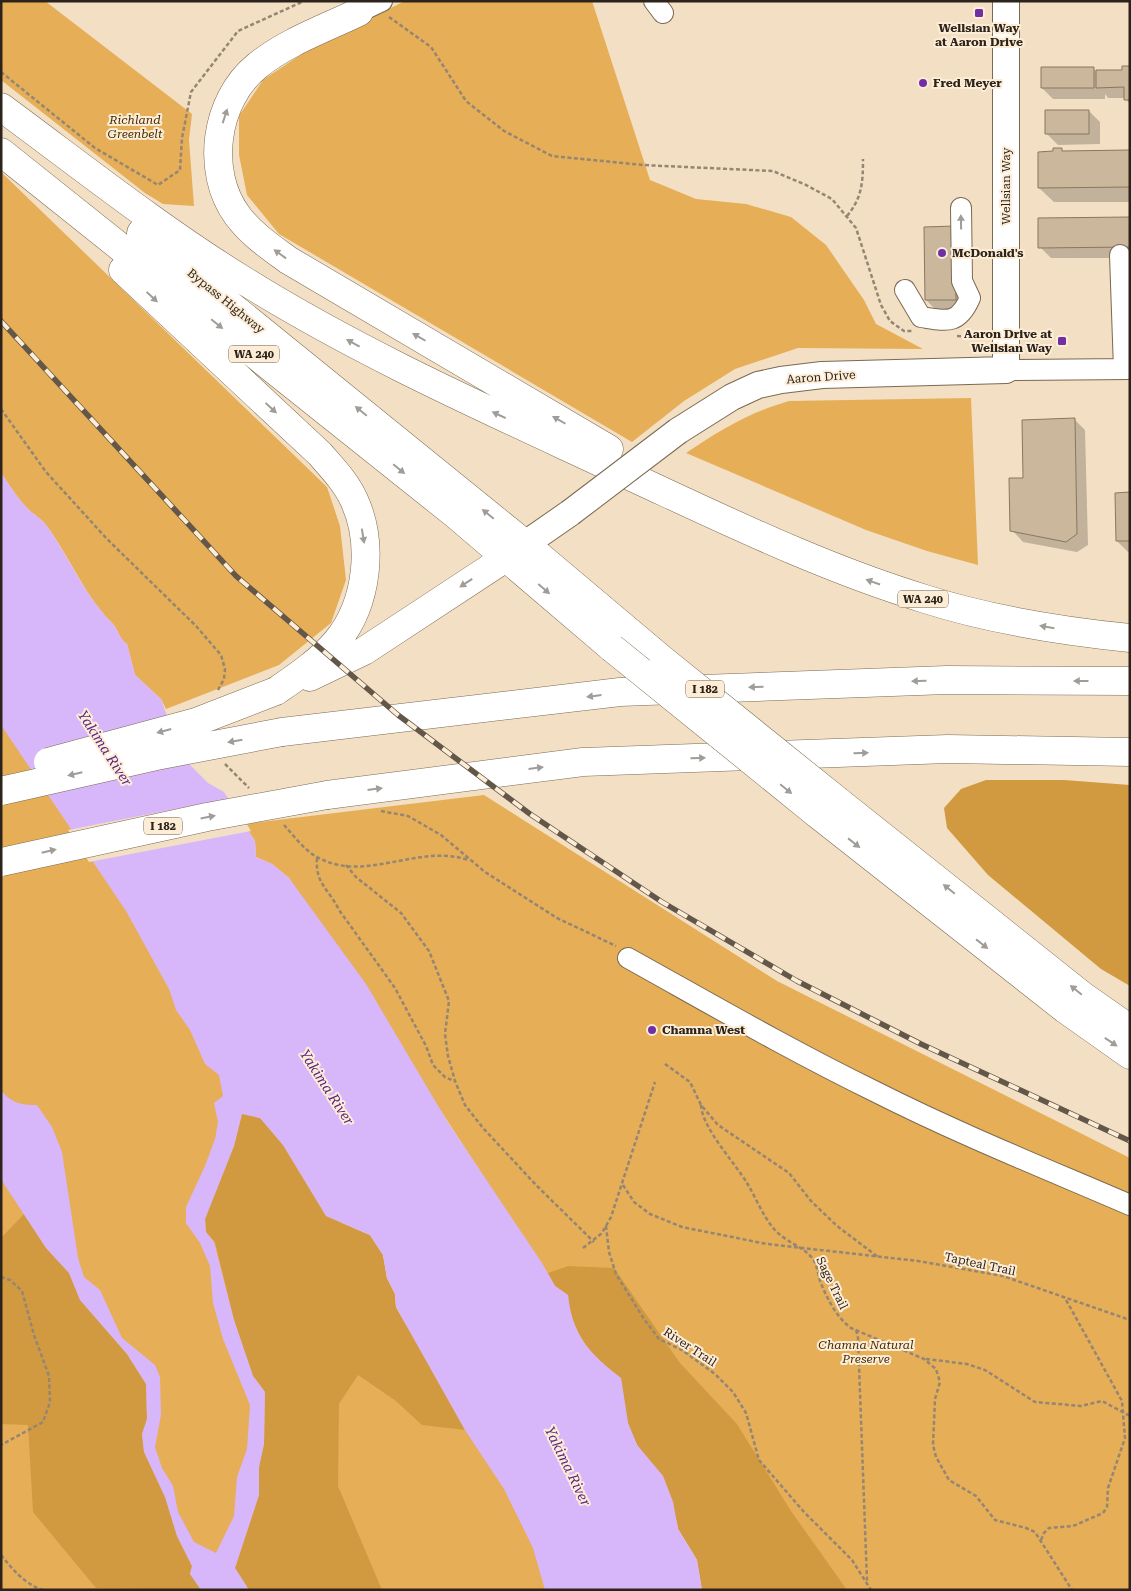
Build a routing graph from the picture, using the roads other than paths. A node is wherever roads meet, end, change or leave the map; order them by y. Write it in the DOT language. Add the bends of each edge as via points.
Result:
graph roads {
  1 [pos="1006,1"];
  2 [pos="368,5"];
  3 [pos="1,108"];
  4 [pos="1,152"];
  5 [pos="1,156"];
  6 [pos="961,208"];
  7 [pos="1120,255"];
  8 [pos="905,290"];
  9 [pos="1127,369"];
  10 [pos="1006,370"];
  11 [pos="728,522"];
  12 [pos="516,550"];
  13 [pos="1130,638"];
  14 [pos="1130,681"];
  15 [pos="276,691"];
  16 [pos="1130,752"];
  17 [pos="1,772"];
  18 [pos="1,791"];
  19 [pos="827,807"];
  20 [pos="1,862"];
  21 [pos="628,958"];
  22 [pos="1130,1029"];
  23 [pos="1130,1055"];
  24 [pos="1130,1204"];
  1 -- 10 [label="main road, Wellsian Way"];
  11 -- 2 [label="highway, one-way" via="288,260 253,235 236,214 224,191 217,151 226,111 235,92 258,65 276,53"];
  11 -- 3 [label="highway, WA 240, one-way" via="396,366 298,312 172,235"];
  12 -- 3 [label="highway, Bypass Highway, one-way" via="39,150"];
  4 -- 12 [label="highway, Bypass Highway / WA 240, one-way"];
  5 -- 15 [label="highway, one-way" via="320,454 341,478 354,500 361,522 366,564 358,602 338,640 316,663"];
  8 -- 6 [label="street, one-way" via="921,317 948,322 963,312 970,298 962,281"];
  7 -- 9 [label="street"];
  9 -- 10 [label="street, Aaron Drive"];
  10 -- 12 [label="main road, Aaron Drive, bridge" via="822,375 758,385 732,397 678,431"];
  13 -- 11 [label="highway, WA 240, one-way" via="1072,632 927,600 822,564"];
  12 -- 15 [label="highway, one-way" via="364,651"];
  12 -- 19 [label="highway, WA 240, bridge" via="619,639"];
  14 -- 18 [label="highway, I 182, one-way, bridge" via="947,680 620,692 282,732"];
  15 -- 17 [label="highway, one-way, bridge" via="196,722"];
  20 -- 16 [label="highway, I 182, one-way, bridge" via="207,817 327,796 583,762 948,750"];
  22 -- 19 [label="highway, one-way"];
  19 -- 23 [label="highway, one-way" via="1065,1009"];
  21 -- 24 [label="street" via="875,1092 973,1138"];
}
